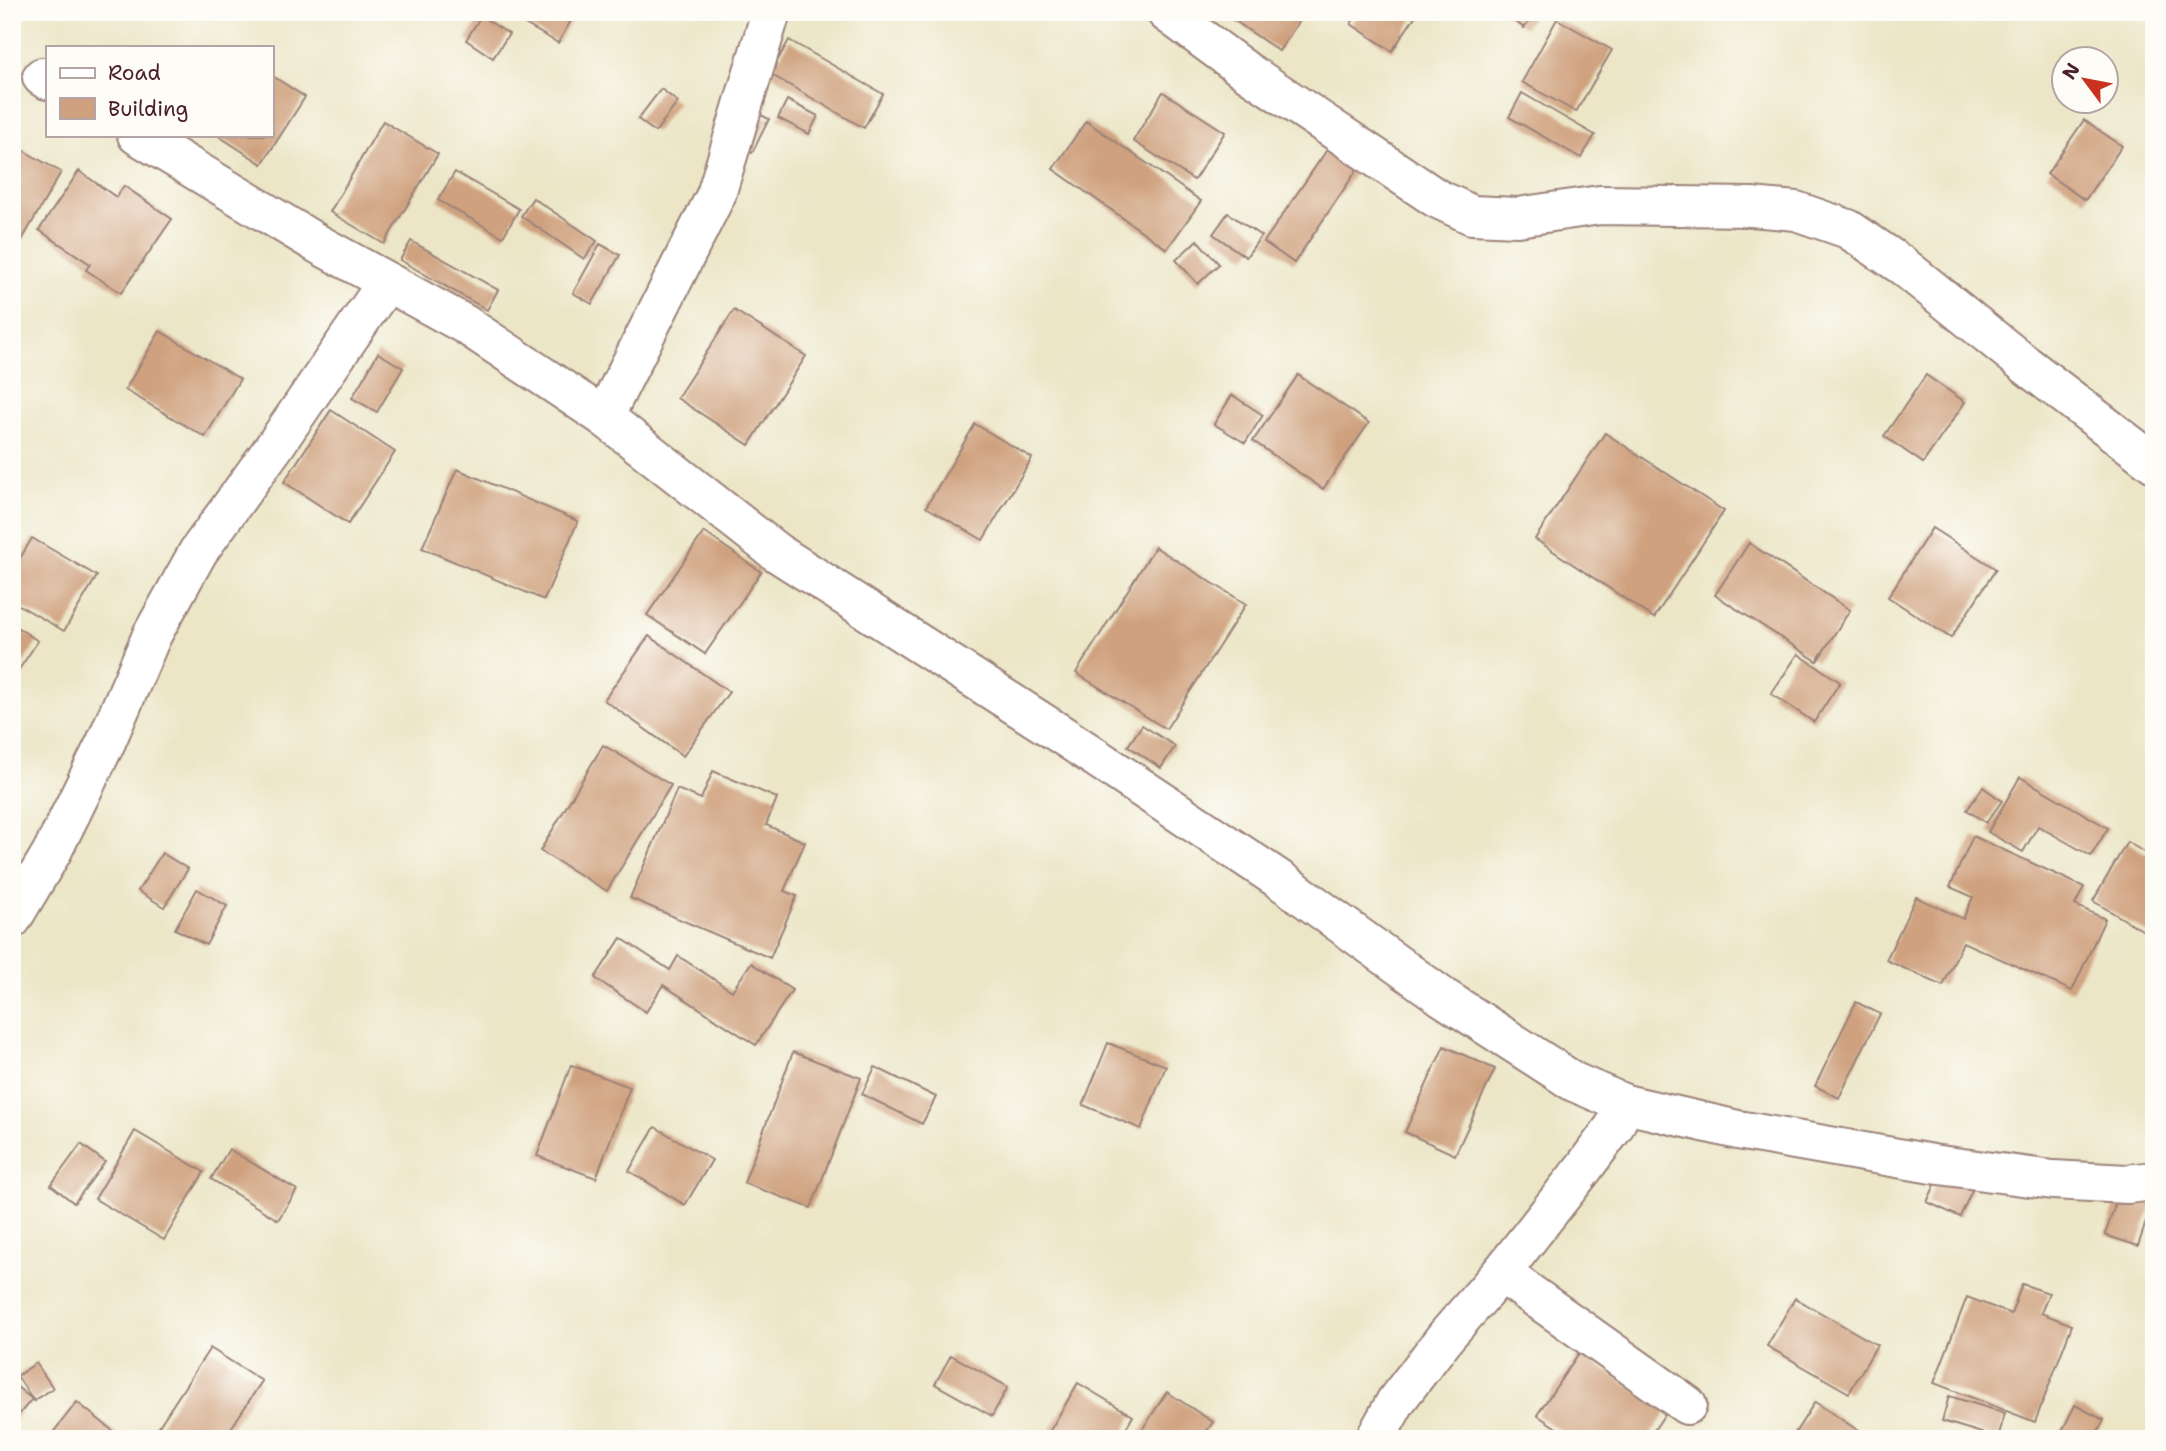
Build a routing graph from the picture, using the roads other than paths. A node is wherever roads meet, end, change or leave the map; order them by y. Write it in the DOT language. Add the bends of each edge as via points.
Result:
graph roads {
  1 [pos="771,12"];
  2 [pos="1166,12"];
  3 [pos="140,136"];
  4 [pos="387,282"];
  5 [pos="604,416"];
  6 [pos="2154,463"];
  7 [pos="12,919"];
  8 [pos="1625,1104"];
  9 [pos="2154,1181"];
  10 [pos="1501,1273"];
  11 [pos="1686,1405"];
  12 [pos="1375,1439"];
  1 -- 5 [label="street" via="716,195"];
  2 -- 6 [label="street" via="1425,191 1472,215 1518,217 1600,205 1751,207 1796,211 1848,229 1903,266"];
  3 -- 4 [label="street"];
  4 -- 5 [label="street" via="466,325"];
  4 -- 7 [label="street" via="198,552 152,635 52,852"];
  5 -- 8 [label="street" via="776,552 1283,882 1463,1010 1574,1082"];
  8 -- 9 [label="street" via="1738,1130 1932,1164 2053,1180"];
  8 -- 10 [label="street" via="1614,1127"];
  10 -- 11 [label="street"];
  10 -- 12 [label="street" via="1405,1390"];
}
